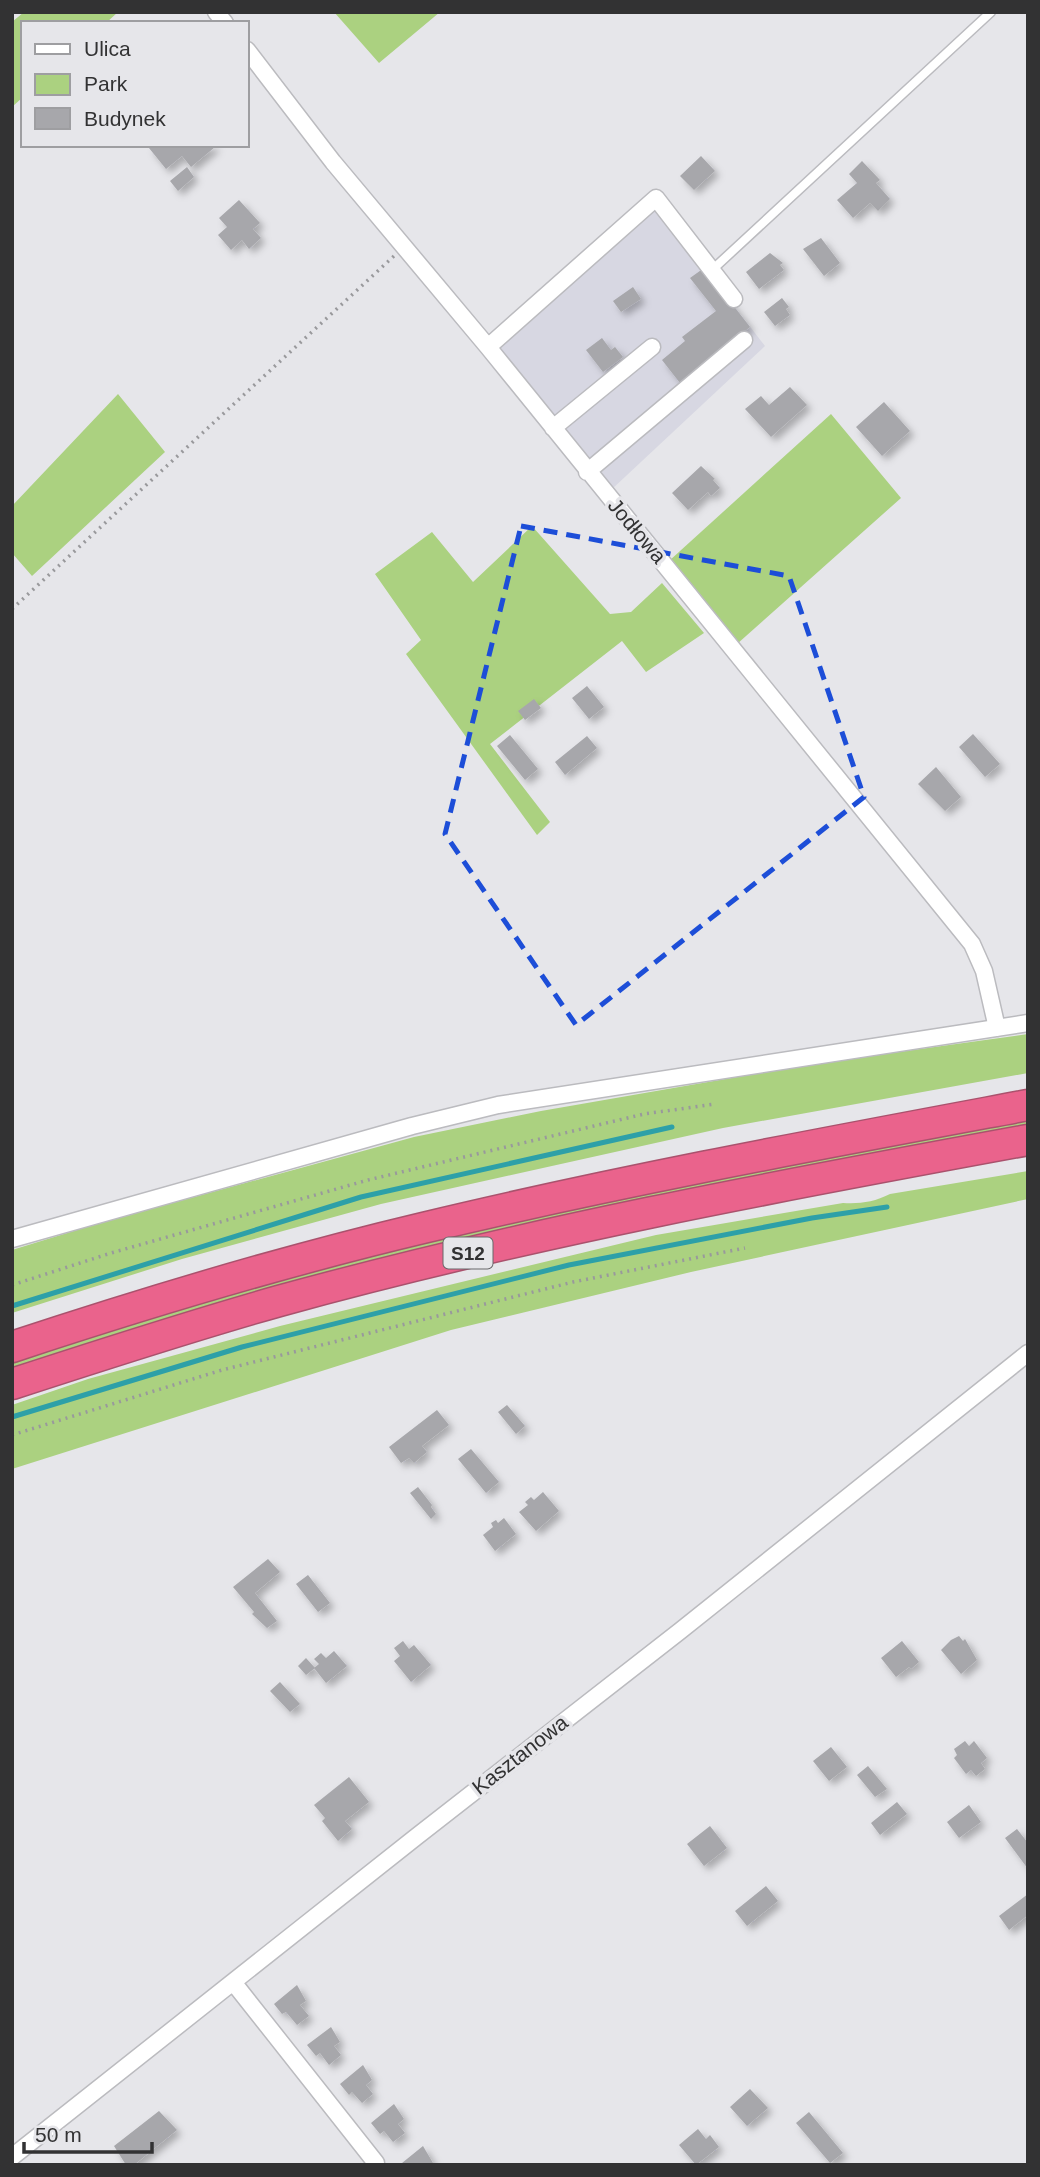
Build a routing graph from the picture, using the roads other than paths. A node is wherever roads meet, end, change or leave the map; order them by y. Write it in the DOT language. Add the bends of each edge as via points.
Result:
graph roads {
  1 [pos="991,12"];
  2 [pos="248,51"];
  3 [pos="712,270"];
  4 [pos="734,299"];
  5 [pos="744,340"];
  6 [pos="488,347"];
  7 [pos="652,347"];
  8 [pos="553,428"];
  9 [pos="587,472"];
  10 [pos="1028,1023"];
  11 [pos="997,1028"];
  12 [pos="1028,1105"];
  13 [pos="1028,1140"];
  14 [pos="12,1239"];
  15 [pos="12,1347"];
  16 [pos="1028,1353"];
  17 [pos="12,1384"];
  18 [pos="233,1982"];
  19 [pos="12,2157"];
  20 [pos="376,2163"];
  1 -- 3 [label="lane"];
  2 -- 6 [label="street, Jodłowa" via="332,162"];
  3 -- 4 [label="street"];
  3 -- 6 [label="street" via="656,198"];
  5 -- 9 [label="street"];
  6 -- 8 [label="street, Jodłowa"];
  7 -- 8 [label="street"];
  8 -- 9 [label="street, Jodłowa"];
  9 -- 11 [label="street, Jodłowa" via="972,943 984,971"];
  10 -- 11 [label="street"];
  11 -- 14 [label="street" via="498,1105"];
  12 -- 15 [label="highway, S12" via="706,1166 432,1226 243,1275"];
  13 -- 17 [label="highway, S12" via="653,1212 427,1263 278,1301"];
  16 -- 18 [label="street, Kasztanowa"];
  18 -- 19 [label="street, Kasztanowa"];
  18 -- 20 [label="street"];
}
